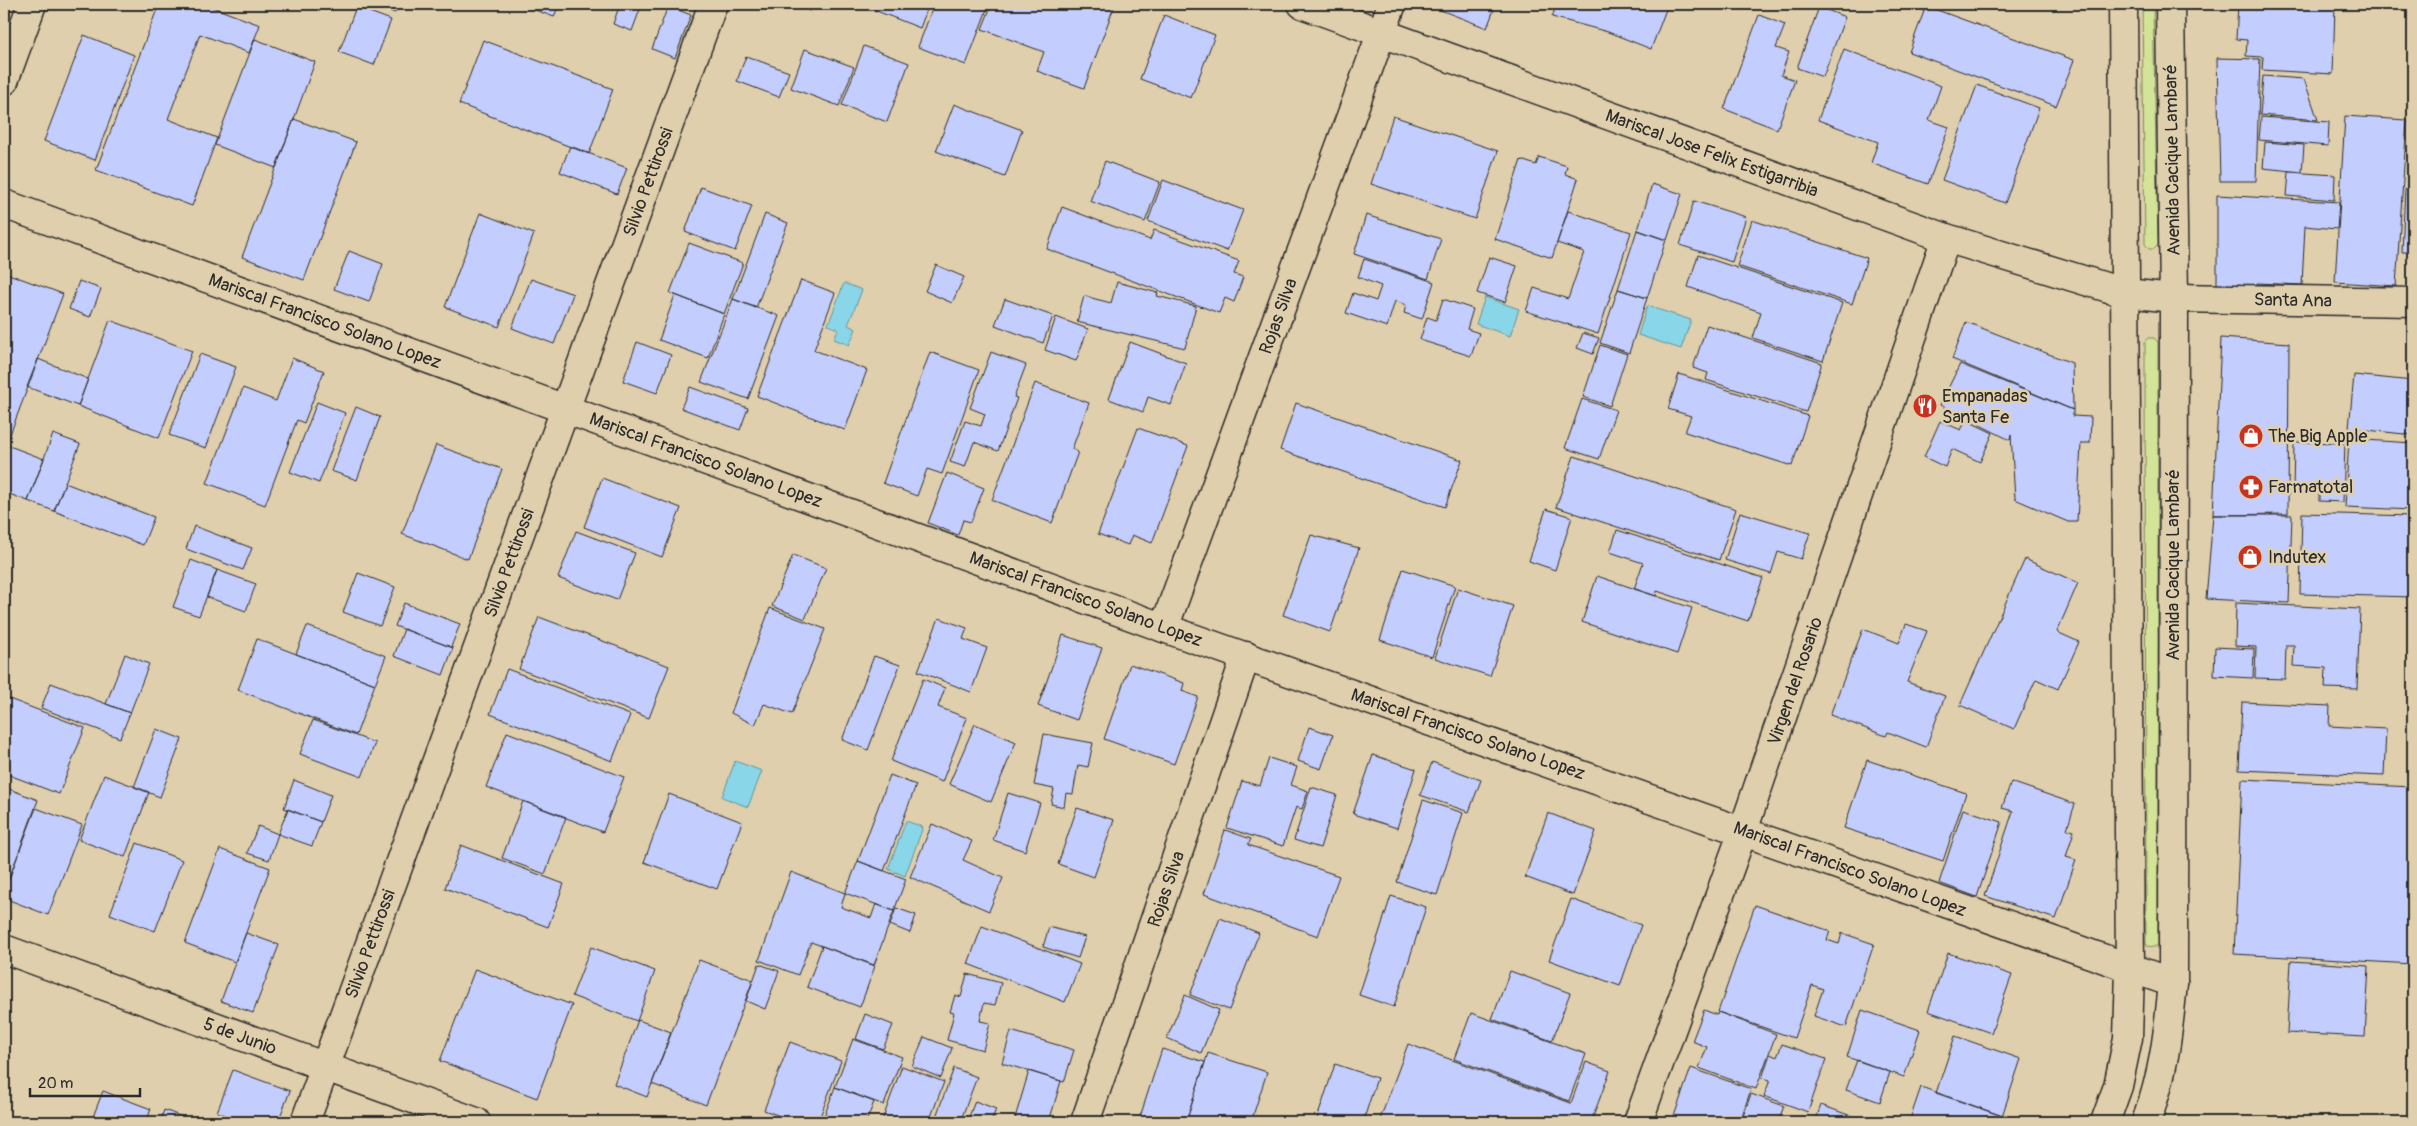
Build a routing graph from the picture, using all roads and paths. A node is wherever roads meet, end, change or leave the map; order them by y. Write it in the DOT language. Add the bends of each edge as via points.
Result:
graph roads {
  1 [pos="32,4"];
  2 [pos="713,4"];
  3 [pos="1302,4"];
  4 [pos="1392,4"];
  5 [pos="2123,4"];
  6 [pos="2170,4"];
  7 [pos="1382,33"];
  8 [pos="4,81"];
  9 [pos="4,204"];
  10 [pos="1946,238"];
  11 [pos="2125,292"];
  12 [pos="2174,298"];
  13 [pos="2413,302"];
  14 [pos="565,409"];
  15 [pos="1164,628"];
  16 [pos="1246,656"];
  17 [pos="1744,831"];
  18 [pos="4,949"];
  19 [pos="2130,970"];
  20 [pos="2173,983"];
  21 [pos="325,1067"];
  22 [pos="2159,1087"];
  23 [pos="305,1122"];
  24 [pos="476,1122"];
  25 [pos="1086,1122"];
  26 [pos="1638,1122"];
  27 [pos="2105,1122"];
  28 [pos="2146,1122"];
  29 [pos="2158,1122"];
  1 -- 8 [label="street"];
  2 -- 14 [label="street, Silvio Pettirossi"];
  3 -- 7 [label="street, Mariscal Jose Felix Estigarribia"];
  4 -- 7 [label="street, Rojas Silva"];
  5 -- 11 [label="street"];
  6 -- 12 [label="street, Avenida Cacique Lambaré"];
  7 -- 10 [label="street, Mariscal Jose Felix Estigarribia"];
  7 -- 15 [label="street, Rojas Silva"];
  9 -- 14 [label="street, Mariscal Francisco Solano Lopez"];
  10 -- 11 [label="street, Mariscal Jose Felix Estigarribia"];
  10 -- 17 [label="street, Virgen del Rosario"];
  11 -- 12 [label="street"];
  11 -- 19 [label="street"];
  12 -- 13 [label="street, Santa Ana"];
  12 -- 20 [label="street, Avenida Cacique Lambaré"];
  14 -- 15 [label="street, Mariscal Francisco Solano Lopez"];
  14 -- 21 [label="street, Silvio Pettirossi"];
  15 -- 16 [label="street, Mariscal Francisco Solano Lopez"];
  16 -- 17 [label="street, Mariscal Francisco Solano Lopez"];
  16 -- 25 [label="street, Rojas Silva"];
  17 -- 19 [label="street, Mariscal Francisco Solano Lopez"];
  17 -- 26 [label="street, Virgen del Rosario"];
  18 -- 21 [label="street, 5 de Junio"];
  19 -- 20 [label="street, Mariscal Francisco Solano Lopez"];
  19 -- 27 [label="street" via="2128,1038 2118,1086"];
  20 -- 22 [label="street, Avenida Cacique Lambaré"];
  21 -- 23 [label="street, Silvio Pettirossi"];
  21 -- 24 [label="street, 5 de Junio"];
  22 -- 28 [label="street, Avenida Cacique Lambaré"];
  22 -- 29 [label="street"];
}
